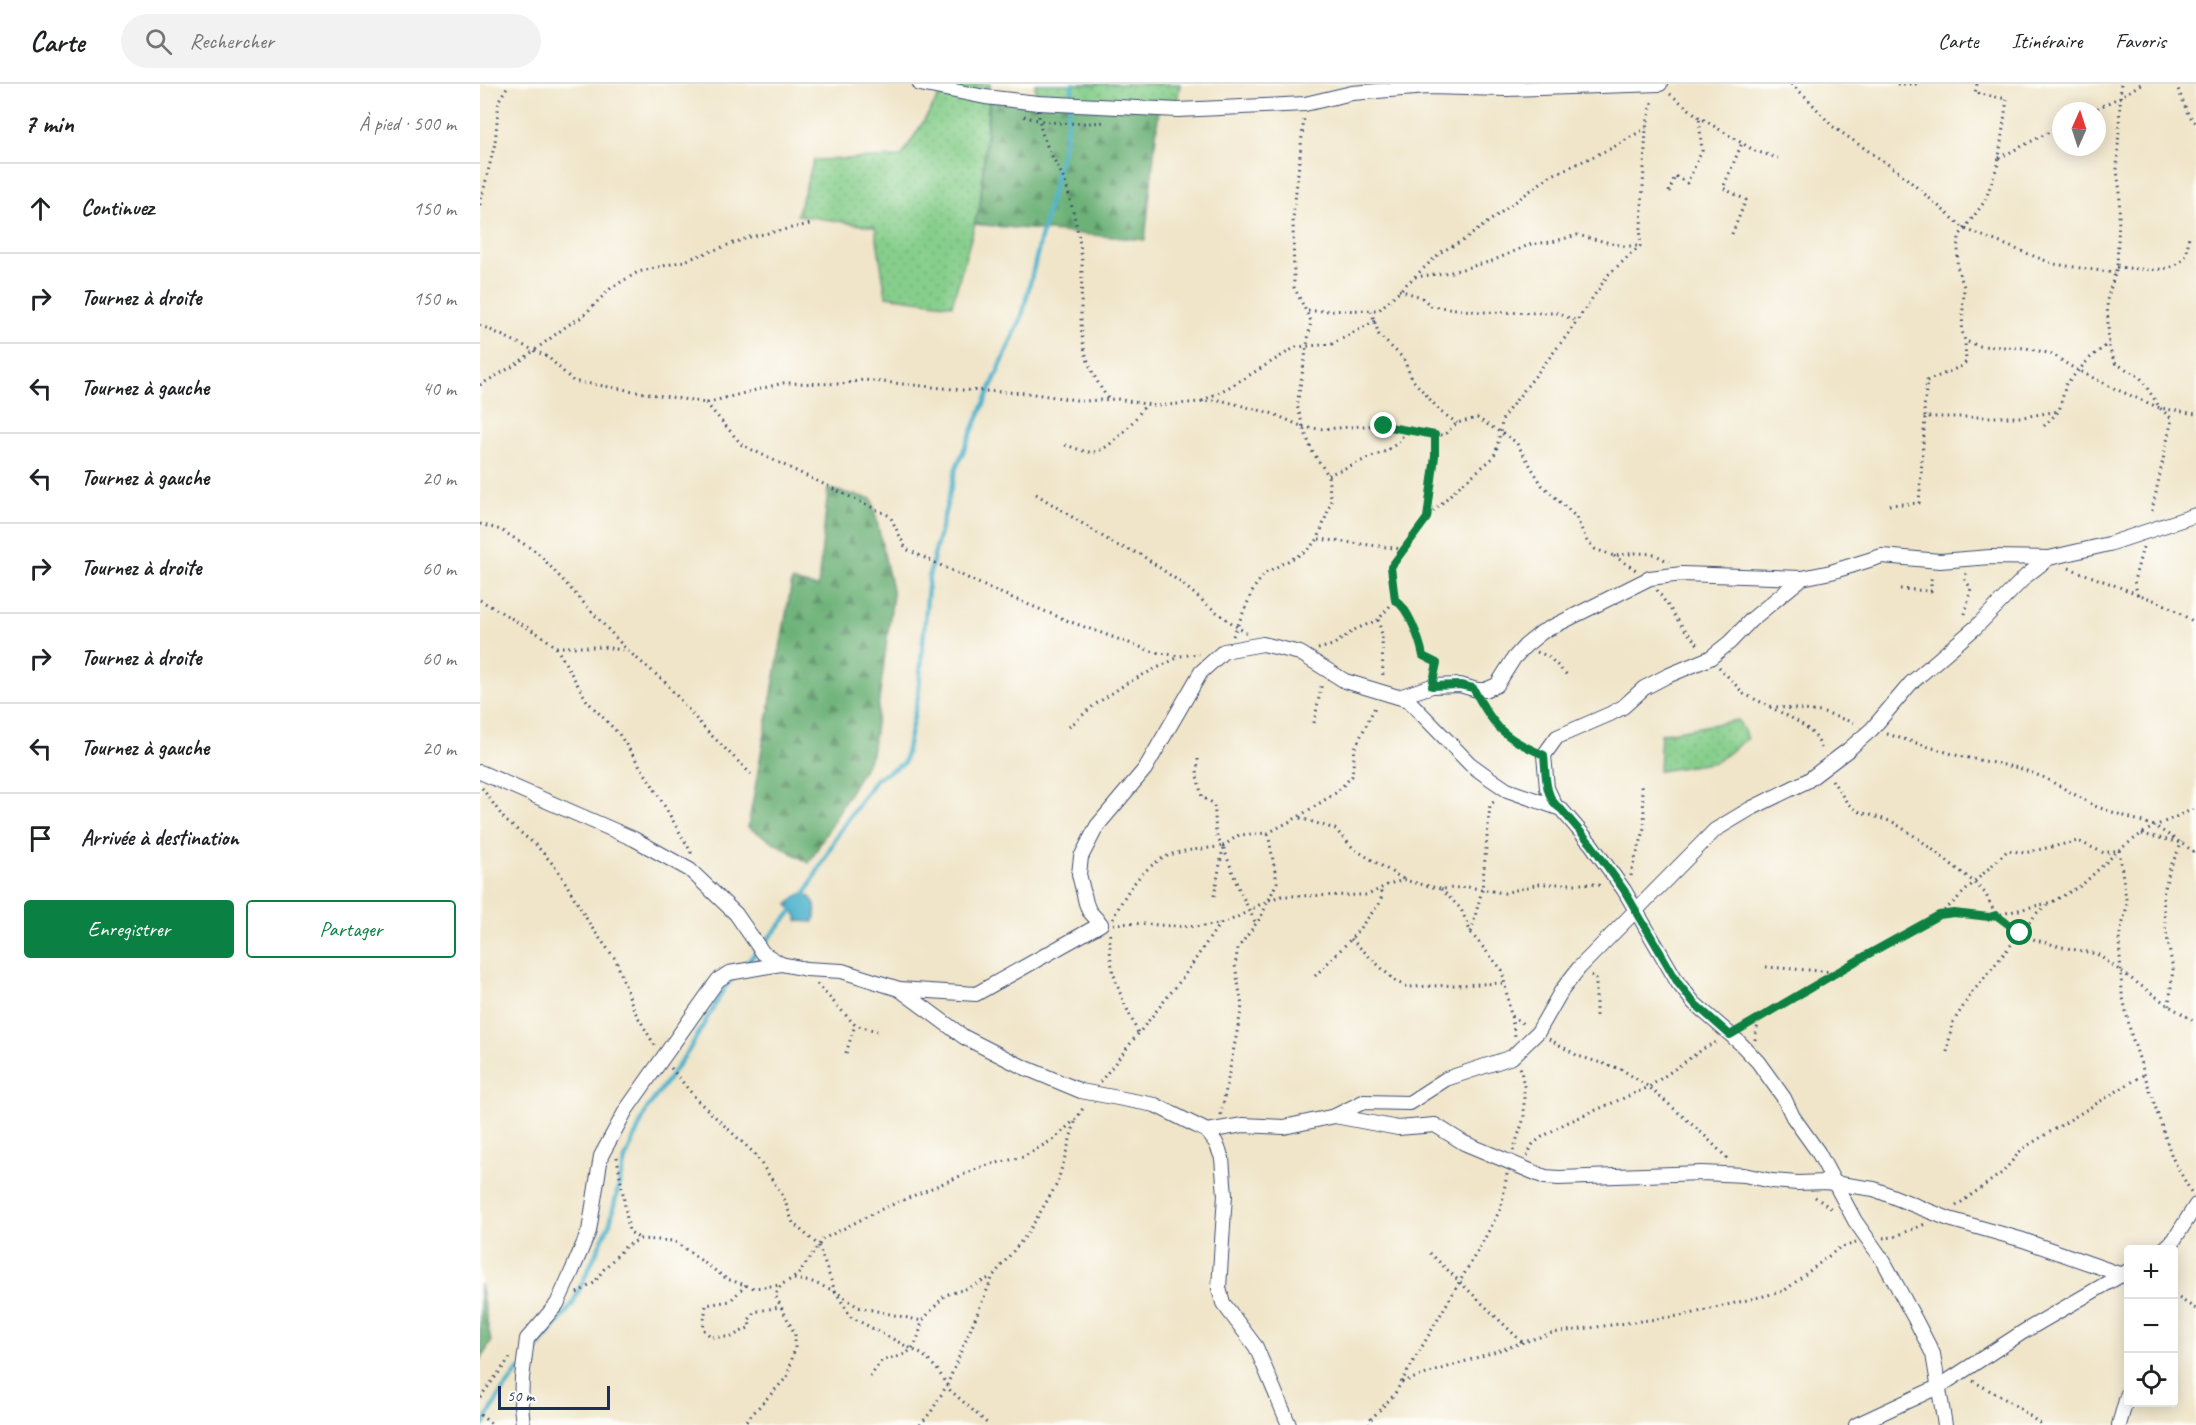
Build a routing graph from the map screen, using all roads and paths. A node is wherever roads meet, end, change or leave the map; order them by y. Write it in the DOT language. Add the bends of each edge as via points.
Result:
graph roads {
  1 [pos="509,84"];
  2 [pos="920,84"];
  3 [pos="1791,84"];
  4 [pos="1898,84"];
  5 [pos="1917,84"];
  6 [pos="1977,84"];
  7 [pos="2121,84"];
  8 [pos="2141,84"];
  9 [pos="2176,84"];
  10 [pos="1662,89"];
  11 [pos="2120,97"];
  12 [pos="1038,103"];
  13 [pos="1305,104"];
  14 [pos="2106,104"];
  15 [pos="1699,117"];
  16 [pos="2196,123"];
  17 [pos="1646,128"];
  18 [pos="2052,131"];
  19 [pos="1742,143"];
  20 [pos="1778,158"];
  21 [pos="1999,158"];
  22 [pos="1669,192"];
  23 [pos="480,205"];
  24 [pos="810,224"];
  25 [pos="1965,229"];
  26 [pos="1732,234"];
  27 [pos="2189,234"];
  28 [pos="1640,246"];
  29 [pos="2117,267"];
  30 [pos="2115,273"];
  31 [pos="1413,277"];
  32 [pos="1399,290"];
  33 [pos="1371,310"];
  34 [pos="1307,311"];
  35 [pos="1375,321"];
  36 [pos="1577,321"];
  37 [pos="480,325"];
  38 [pos="1965,341"];
  39 [pos="2109,343"];
  40 [pos="1305,346"];
  41 [pos="535,351"];
  42 [pos="2079,370"];
  43 [pos="480,385"];
  44 [pos="1109,400"];
  45 [pos="1200,402"];
  46 [pos="706,403"];
  47 [pos="1146,404"];
  48 [pos="2160,408"];
  49 [pos="2059,411"];
  50 [pos="2196,414"];
  51 [pos="1925,417"];
  52 [pos="1457,423"];
  53 [pos="2044,426"];
  54 [pos="1303,427"];
  55 [pos="1406,430"];
  56 [pos="1500,431"];
  57 [pos="1435,435"];
  58 [pos="1065,445"];
  59 [pos="1328,475"];
  60 [pos="1036,495"];
  61 [pos="1889,505"];
  62 [pos="2196,515"];
  63 [pos="1427,518"];
  64 [pos="480,524"];
  65 [pos="2147,533"];
  66 [pos="1318,539"];
  67 [pos="1403,549"];
  68 [pos="2049,558"];
  69 [pos="1967,559"];
  70 [pos="1932,561"];
  71 [pos="1682,573"];
  72 [pos="1802,578"];
  73 [pos="1900,589"];
  74 [pos="2138,595"];
  75 [pos="480,600"];
  76 [pos="1395,600"];
  77 [pos="1965,614"];
  78 [pos="1378,620"];
  79 [pos="2196,623"];
  80 [pos="1238,627"];
  81 [pos="1263,644"];
  82 [pos="1525,646"];
  83 [pos="556,647"];
  84 [pos="628,651"];
  85 [pos="1224,651"];
  86 [pos="1300,653"];
  87 [pos="1180,656"];
  88 [pos="1325,668"];
  89 [pos="1568,676"];
  90 [pos="1432,686"];
  91 [pos="1473,688"];
  92 [pos="1384,692"];
  93 [pos="1399,697"];
  94 [pos="1769,706"];
  95 [pos="1314,723"];
  96 [pos="1069,727"];
  97 [pos="1544,755"];
  98 [pos="1198,759"];
  99 [pos="1825,768"];
  100 [pos="480,772"];
  101 [pos="751,774"];
  102 [pos="480,784"];
  103 [pos="1641,786"];
  104 [pos="1507,790"];
  105 [pos="1555,805"];
  106 [pos="2196,808"];
  107 [pos="1298,817"];
  108 [pos="1268,833"];
  109 [pos="2140,834"];
  110 [pos="1223,846"];
  111 [pos="2119,850"];
  112 [pos="690,870"];
  113 [pos="1404,880"];
  114 [pos="1974,882"];
  115 [pos="1628,886"];
  116 [pos="1381,888"];
  117 [pos="1482,890"];
  118 [pos="1214,896"];
  119 [pos="1269,899"];
  120 [pos="2052,902"];
  121 [pos="1249,909"];
  122 [pos="1635,910"];
  123 [pos="1939,915"];
  124 [pos="1996,915"];
  125 [pos="1220,923"];
  126 [pos="1110,924"];
  127 [pos="1256,924"];
  128 [pos="1471,933"];
  129 [pos="2020,933"];
  130 [pos="1351,939"];
  131 [pos="781,964"];
  132 [pos="1766,967"];
  133 [pos="1579,968"];
  134 [pos="806,969"];
  135 [pos="2120,970"];
  136 [pos="1837,972"];
  137 [pos="1315,976"];
  138 [pos="1504,983"];
  139 [pos="899,989"];
  140 [pos="2169,1006"];
  141 [pos="1511,1016"];
  142 [pos="1596,1016"];
  143 [pos="2196,1022"];
  144 [pos="855,1025"];
  145 [pos="877,1031"];
  146 [pos="1538,1032"];
  147 [pos="1138,1034"];
  148 [pos="1730,1035"];
  149 [pos="1947,1052"];
  150 [pos="846,1053"];
  151 [pos="664,1059"];
  152 [pos="2145,1074"];
  153 [pos="1649,1087"];
  154 [pos="1092,1094"];
  155 [pos="1335,1116"];
  156 [pos="1077,1118"];
  157 [pos="1213,1130"];
  158 [pos="614,1133"];
  159 [pos="1521,1168"];
  160 [pos="1744,1175"];
  161 [pos="1798,1183"];
  162 [pos="1834,1183"];
  163 [pos="2196,1206"];
  164 [pos="1943,1216"];
  165 [pos="1855,1221"];
  166 [pos="640,1239"];
  167 [pos="1868,1240"];
  168 [pos="818,1245"];
  169 [pos="2172,1245"];
  170 [pos="1430,1253"];
  171 [pos="2124,1273"];
  172 [pos="993,1276"];
  173 [pos="2124,1276"];
  174 [pos="792,1278"];
  175 [pos="746,1285"];
  176 [pos="781,1285"];
  177 [pos="835,1291"];
  178 [pos="2178,1298"];
  179 [pos="557,1304"];
  180 [pos="779,1307"];
  181 [pos="2196,1309"];
  182 [pos="922,1321"];
  183 [pos="527,1339"];
  184 [pos="1523,1343"];
  185 [pos="913,1350"];
  186 [pos="1960,1374"];
  187 [pos="870,1377"];
  188 [pos="1402,1382"];
  189 [pos="947,1385"];
  190 [pos="1940,1386"];
  191 [pos="480,1397"];
  192 [pos="2124,1407"];
  193 [pos="480,1414"];
  194 [pos="493,1425"];
  195 [pos="524,1425"];
  196 [pos="742,1425"];
  197 [pos="920,1425"];
  198 [pos="989,1425"];
  199 [pos="1289,1425"];
  200 [pos="1856,1425"];
  201 [pos="1946,1425"];
  202 [pos="2042,1425"];
  203 [pos="2119,1425"];
  1 -- 23 [label="path" via="499,100 495,143"];
  2 -- 12 [label="street"];
  3 -- 25 [label="path" via="1832,126 1899,172"];
  4 -- 5 [label="path"];
  6 -- 21 [label="path" via="1975,93 2007,99"];
  7 -- 11 [label="path"];
  8 -- 11 [label="path"];
  9 -- 16 [label="path" via="2188,114"];
  10 -- 13 [label="street" via="1427,87 1352,93"];
  10 -- 15 [label="path"];
  10 -- 17 [label="path" via="1652,100"];
  11 -- 14 [label="path"];
  11 -- 29 [label="path"];
  12 -- 13 [label="street" via="1178,110"];
  12 -- 44 [label="path" via="1044,142 1064,176 1075,217 1082,262 1081,337 1091,370"];
  13 -- 34 [label="path" via="1293,219 1294,287"];
  15 -- 19 [label="path"];
  15 -- 22 [label="path" via="1701,151 1687,183 1675,176"];
  17 -- 28 [label="path"];
  17 -- 31 [label="path" via="1550,176 1464,240 1441,252"];
  18 -- 21 [label="path"];
  19 -- 20 [label="path"];
  19 -- 26 [label="path" via="1723,188 1746,200"];
  21 -- 25 [label="path" via="1985,201"];
  24 -- 41 [label="path" via="750,237 684,261 638,272 610,288 582,318"];
  25 -- 30 [label="path" via="2054,264"];
  25 -- 38 [label="path" via="1959,236 1957,266 1964,287"];
  27 -- 29 [label="path" via="2186,256 2175,266"];
  28 -- 31 [label="path" via="1578,235 1531,244 1492,261 1451,272"];
  28 -- 36 [label="path" via="1608,275"];
  29 -- 30 [label="path"];
  30 -- 39 [label="path" via="2107,300"];
  31 -- 32 [label="path"];
  32 -- 33 [label="path" via="1379,310"];
  32 -- 36 [label="path" via="1420,297 1431,306 1480,312 1557,313"];
  33 -- 34 [label="path"];
  33 -- 35 [label="path"];
  34 -- 40 [label="path" via="1311,321"];
  35 -- 40 [label="path" via="1332,344"];
  35 -- 52 [label="path" via="1379,335 1403,358 1412,379 1441,412"];
  36 -- 56 [label="path" via="1503,417"];
  37 -- 41 [label="path"];
  38 -- 42 [label="path" via="2052,354"];
  38 -- 51 [label="path" via="1966,362 1927,381"];
  39 -- 42 [label="path"];
  39 -- 48 [label="path" via="2115,363 2140,376"];
  40 -- 45 [label="path" via="1296,347"];
  40 -- 54 [label="path" via="1297,405"];
  41 -- 43 [label="path"];
  41 -- 46 [label="path" via="548,357 573,381"];
  42 -- 48 [label="path"];
  42 -- 49 [label="path" via="2066,384"];
  44 -- 46 [label="path" via="1083,401 863,380 842,384 783,383"];
  44 -- 47 [label="path"];
  45 -- 47 [label="path"];
  45 -- 54 [label="path" via="1220,400 1274,414"];
  46 -- 87 [label="path" via="742,445 890,516 906,549 1071,622 1154,652"];
  47 -- 58 [label="path" via="1134,421 1101,450 1092,453"];
  48 -- 50 [label="path"];
  48 -- 65 [label="path" via="2171,423"];
  49 -- 51 [label="path" via="2023,417"];
  49 -- 53 [label="path"];
  51 -- 61 [label="path" via="1919,503"];
  52 -- 56 [label="path" via="1477,418"];
  52 -- 57 [label="path" via="1444,435"];
  54 -- 55 [label="path" via="1370,425"];
  54 -- 59 [label="path" via="1312,451"];
  55 -- 57 [label="path"];
  55 -- 59 [label="path" via="1399,442 1386,451"];
  56 -- 63 [label="path" via="1493,458"];
  56 -- 71 [label="path" via="1516,442 1542,485 1576,516 1594,549 1614,556 1654,554"];
  57 -- 63 [label="path"];
  59 -- 66 [label="path" via="1331,502"];
  60 -- 80 [label="path" via="1116,545 1140,554"];
  62 -- 65 [label="street"];
  63 -- 67 [label="path"];
  64 -- 84 [label="path" via="501,530 537,552"];
  65 -- 68 [label="street"];
  65 -- 74 [label="path" via="2134,581"];
  66 -- 67 [label="path"];
  66 -- 80 [label="path" via="1305,552 1264,573"];
  67 -- 76 [label="path" via="1391,567"];
  68 -- 69 [label="street"];
  68 -- 74 [label="path"];
  68 -- 99 [label="street" via="1911,683 1872,729"];
  69 -- 70 [label="street"];
  69 -- 77 [label="path" via="1965,580 1971,588"];
  70 -- 72 [label="street" via="1882,556"];
  70 -- 73 [label="path" via="1931,591"];
  71 -- 72 [label="street"];
  71 -- 82 [label="street" via="1650,578 1542,632"];
  72 -- 97 [label="street" via="1710,658 1644,688 1610,714 1557,737"];
  74 -- 79 [label="path" via="2164,603"];
  75 -- 83 [label="path"];
  76 -- 78 [label="path"];
  76 -- 90 [label="path" via="1402,604 1423,656 1437,663"];
  78 -- 86 [label="path" via="1333,645"];
  78 -- 92 [label="path"];
  80 -- 81 [label="path"];
  80 -- 85 [label="path"];
  81 -- 85 [label="street"];
  81 -- 86 [label="street"];
  82 -- 89 [label="path" via="1548,656"];
  82 -- 91 [label="street" via="1497,685 1485,690"];
  83 -- 84 [label="path"];
  83 -- 112 [label="path" via="587,701 619,734 653,786 690,852"];
  84 -- 101 [label="path" via="664,681"];
  85 -- 87 [label="path"];
  85 -- 139 [label="street" via="1201,672 1145,769 1097,826 1081,858 1079,874 1086,903 1101,924 976,994"];
  86 -- 88 [label="street"];
  87 -- 96 [label="path" via="1127,683"];
  88 -- 92 [label="street" via="1345,681"];
  88 -- 95 [label="path"];
  90 -- 91 [label="street"];
  90 -- 93 [label="street"];
  91 -- 97 [label="path" via="1502,732"];
  92 -- 93 [label="street"];
  92 -- 107 [label="path" via="1355,748 1352,776 1337,792"];
  93 -- 104 [label="street" via="1422,712 1470,764"];
  94 -- 99 [label="path" via="1806,726 1821,745"];
  97 -- 105 [label="street" via="1547,788"];
  98 -- 110 [label="path" via="1202,797 1213,803 1217,840"];
  99 -- 114 [label="path" via="1848,804 1857,811 1893,822"];
  99 -- 122 [label="street" via="1714,830"];
  100 -- 112 [label="street" via="634,838"];
  102 -- 151 [label="path" via="505,820 537,846 558,870 615,960 634,1010"];
  103 -- 115 [label="path" via="1644,827"];
  104 -- 105 [label="street"];
  104 -- 117 [label="path" via="1490,805"];
  105 -- 115 [label="street"];
  106 -- 109 [label="path"];
  107 -- 108 [label="path"];
  107 -- 113 [label="path" via="1335,829 1354,849"];
  108 -- 110 [label="path" via="1239,835"];
  108 -- 119 [label="path" via="1277,882"];
  109 -- 111 [label="path"];
  109 -- 140 [label="path" via="2181,842 2163,895 2173,969"];
  110 -- 118 [label="path"];
  110 -- 121 [label="path"];
  110 -- 126 [label="path" via="1175,853 1155,862 1135,882"];
  111 -- 114 [label="path" via="2104,853 2078,841 2024,853 2008,850"];
  111 -- 120 [label="path" via="2082,885"];
  111 -- 135 [label="path" via="2127,906 2119,938"];
  112 -- 131 [label="street" via="736,914 763,953"];
  113 -- 116 [label="path"];
  113 -- 117 [label="path" via="1441,889"];
  114 -- 123 [label="path"];
  114 -- 124 [label="path" via="1985,893"];
  115 -- 117 [label="path" via="1539,885 1504,893"];
  115 -- 122 [label="street"];
  116 -- 119 [label="path" via="1368,895"];
  116 -- 130 [label="path" via="1379,904"];
  117 -- 128 [label="path"];
  119 -- 121 [label="path"];
  119 -- 127 [label="path"];
  120 -- 124 [label="path"];
  120 -- 129 [label="path"];
  121 -- 125 [label="path"];
  121 -- 127 [label="path"];
  122 -- 133 [label="street"];
  122 -- 148 [label="street" via="1678,983"];
  123 -- 124 [label="path"];
  123 -- 136 [label="path"];
  124 -- 129 [label="path"];
  125 -- 126 [label="path" via="1179,927"];
  125 -- 147 [label="path"];
  126 -- 147 [label="path" via="1109,956 1115,983"];
  127 -- 157 [label="path" via="1238,948 1235,965 1242,1006"];
  129 -- 135 [label="path" via="2097,954"];
  129 -- 149 [label="path" via="1952,1023"];
  130 -- 137 [label="path"];
  130 -- 138 [label="path" via="1395,981 1408,987"];
  131 -- 134 [label="street"];
  131 -- 151 [label="street" via="729,973 718,980"];
  132 -- 136 [label="path"];
  133 -- 142 [label="path" via="1596,978"];
  133 -- 146 [label="street"];
  134 -- 139 [label="street" via="842,971"];
  134 -- 144 [label="path"];
  135 -- 140 [label="path"];
  135 -- 152 [label="path" via="2131,1034"];
  136 -- 148 [label="path"];
  139 -- 154 [label="street" via="964,1037 1021,1066"];
  140 -- 143 [label="path"];
  141 -- 146 [label="path"];
  144 -- 145 [label="path"];
  144 -- 150 [label="path"];
  146 -- 153 [label="path" via="1578,1056 1621,1069"];
  146 -- 155 [label="street" via="1512,1057 1446,1079 1409,1103 1363,1102"];
  147 -- 154 [label="path"];
  148 -- 153 [label="path"];
  148 -- 162 [label="street" via="1758,1062 1777,1089"];
  151 -- 158 [label="street"];
  151 -- 168 [label="path" via="698,1101 754,1153 783,1196 793,1223"];
  152 -- 163 [label="path" via="2172,1157"];
  152 -- 164 [label="path" via="2022,1149 2003,1172"];
  153 -- 159 [label="path" via="1542,1137 1533,1144"];
  153 -- 160 [label="path"];
  154 -- 156 [label="path"];
  154 -- 157 [label="street" via="1155,1105"];
  155 -- 157 [label="street" via="1284,1127 1243,1125"];
  155 -- 159 [label="street" via="1398,1128 1435,1125 1464,1143"];
  156 -- 168 [label="path" via="1054,1139 1023,1157 984,1166 882,1209"];
  156 -- 172 [label="path" via="1057,1184 1028,1233"];
  157 -- 199 [label="street" via="1222,1158 1225,1195 1219,1288 1223,1303 1256,1347"];
  158 -- 166 [label="path" via="629,1231"];
  158 -- 179 [label="street" via="601,1156 589,1231"];
  159 -- 160 [label="street" via="1559,1178"];
  160 -- 161 [label="street"];
  161 -- 162 [label="street"];
  161 -- 165 [label="path" via="1824,1204"];
  162 -- 164 [label="street" via="1874,1189"];
  162 -- 165 [label="street"];
  163 -- 169 [label="street"];
  164 -- 167 [label="path" via="1894,1237"];
  164 -- 171 [label="street"];
  165 -- 167 [label="street"];
  166 -- 175 [label="path" via="674,1241 727,1279"];
  166 -- 179 [label="path" via="626,1246 594,1283"];
  167 -- 184 [label="path" via="1839,1248 1784,1291 1686,1315 1552,1333"];
  167 -- 190 [label="street" via="1884,1262 1933,1354"];
  168 -- 174 [label="path"];
  168 -- 177 [label="path"];
  170 -- 184 [label="path"];
  172 -- 182 [label="path" via="945,1295"];
  172 -- 189 [label="path"];
  173 -- 186 [label="street" via="2023,1332"];
  174 -- 176 [label="path"];
  174 -- 177 [label="path"];
  175 -- 176 [label="path"];
  175 -- 180 [label="path" via="730,1301 706,1305 704,1329 711,1337 731,1337 750,1327 754,1312"];
  176 -- 196 [label="path" via="775,1295 795,1334 787,1377"];
  177 -- 182 [label="path" via="858,1307"];
  177 -- 185 [label="path" via="851,1317"];
  178 -- 181 [label="path"];
  179 -- 183 [label="street"];
  182 -- 185 [label="path"];
  183 -- 191 [label="path"];
  183 -- 195 [label="street" via="521,1405"];
  184 -- 188 [label="path"];
  185 -- 187 [label="path" via="882,1360"];
  185 -- 189 [label="path" via="937,1369"];
  186 -- 190 [label="street"];
  186 -- 202 [label="path" via="2012,1402"];
  189 -- 197 [label="path"];
  189 -- 198 [label="path"];
  190 -- 200 [label="street"];
  190 -- 201 [label="street"];
  192 -- 203 [label="street"];
  193 -- 194 [label="path"];
}
